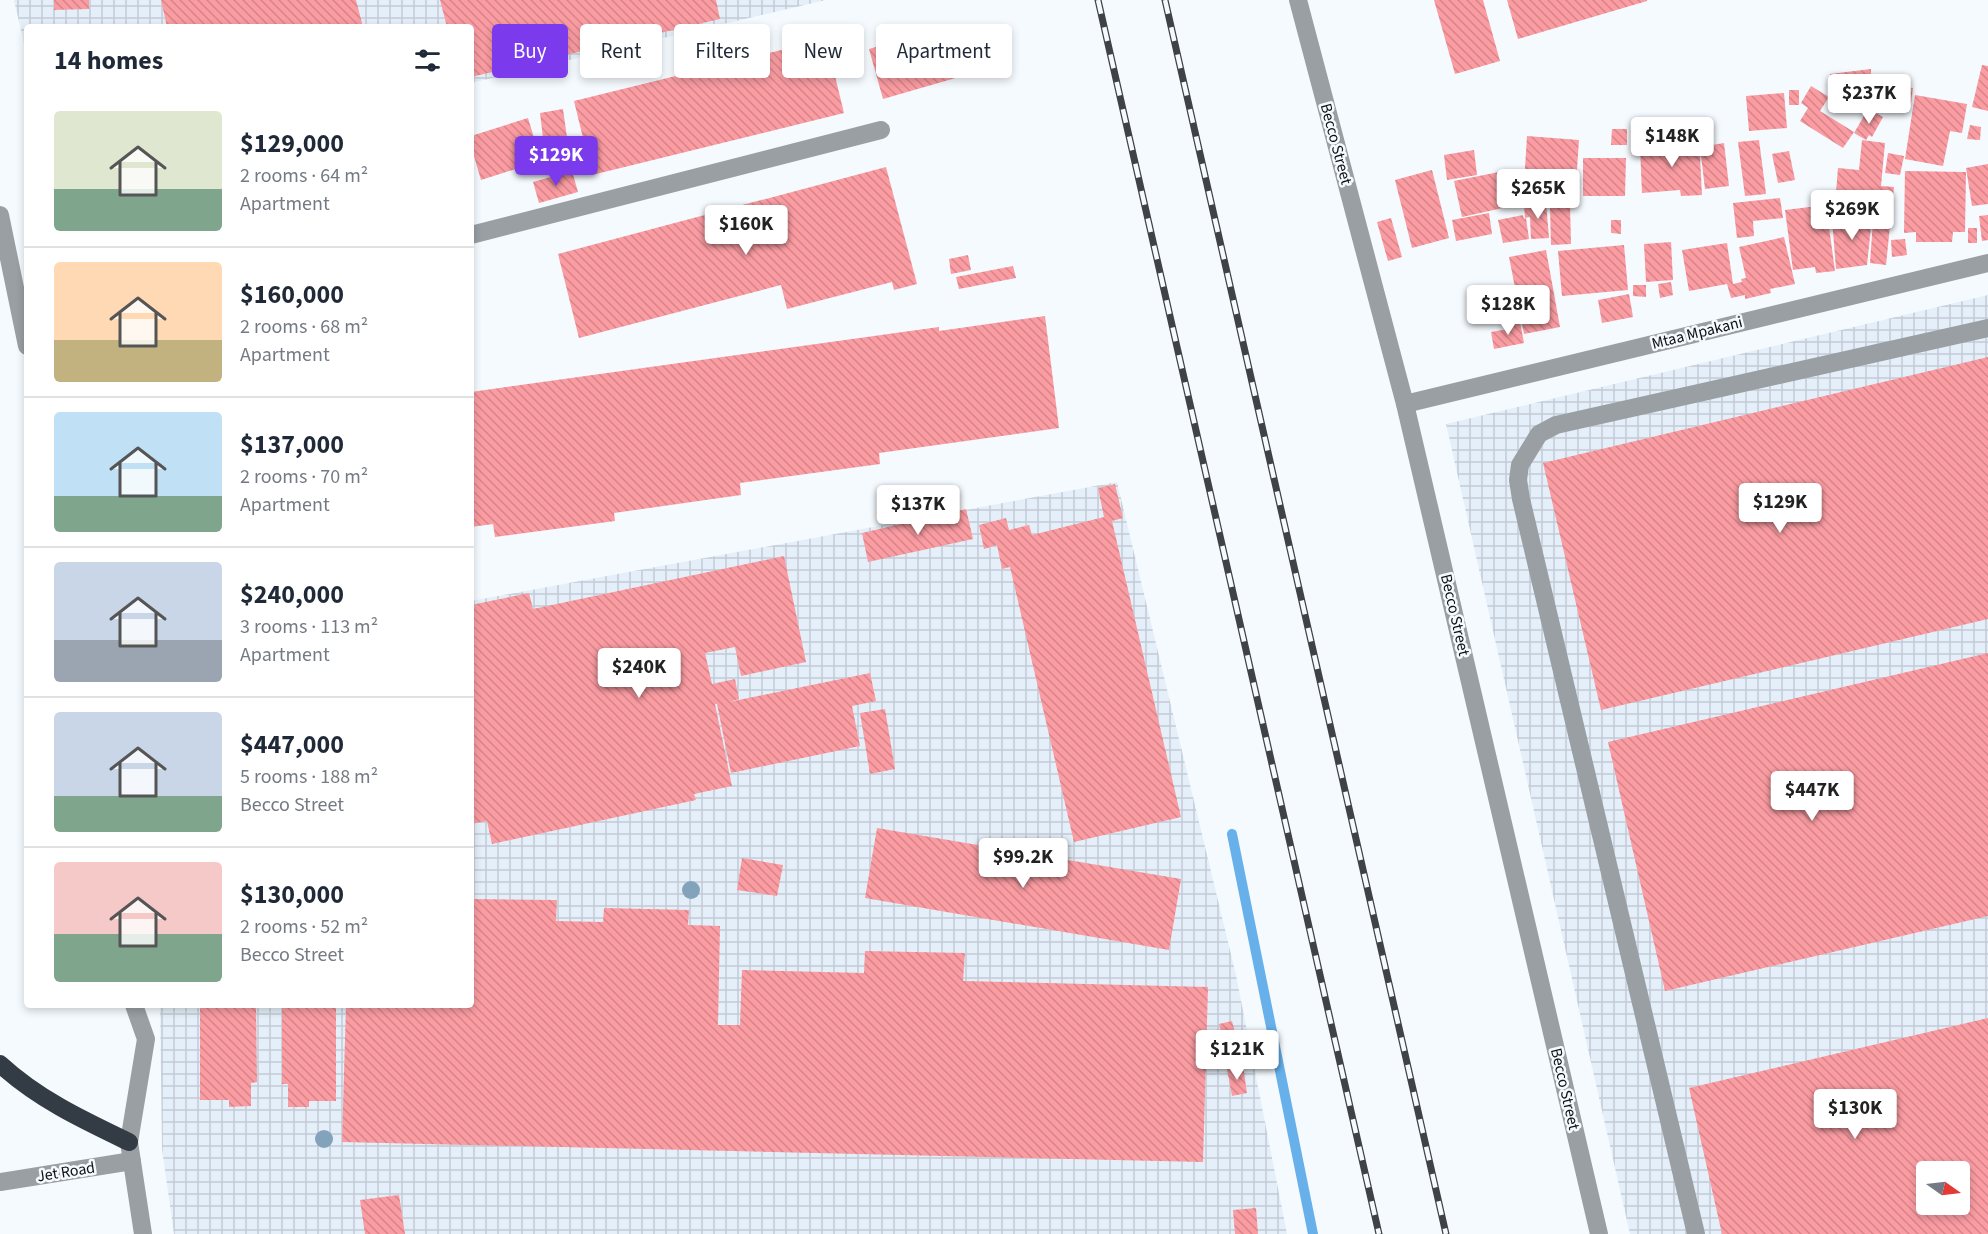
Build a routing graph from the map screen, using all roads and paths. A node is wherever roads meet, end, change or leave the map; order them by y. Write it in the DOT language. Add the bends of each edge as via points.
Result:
graph roads {
  1 [pos="1298,0"];
  2 [pos="881,130"];
  3 [pos="0,215"];
  4 [pos="474,234"];
  5 [pos="1988,263"];
  6 [pos="1988,328"];
  7 [pos="24,331"];
  8 [pos="1405,404"];
  9 [pos="135,1008"];
  10 [pos="0,1064"];
  11 [pos="129,1142"];
  12 [pos="132,1161"];
  13 [pos="0,1182"];
  14 [pos="143,1234"];
  15 [pos="1599,1234"];
  16 [pos="1696,1234"];
  1 -- 8 [label="street, Becco Street"];
  2 -- 4 [label="street"];
  3 -- 7 [label="street"];
  5 -- 8 [label="street, Mtaa Mpakani"];
  6 -- 16 [label="street" via="1556,424 1539,434 1520,465 1521,499"];
  8 -- 15 [label="street, Becco Street"];
  9 -- 11 [label="street" via="146,1039"];
  10 -- 11 [label="highway" via="34,1093"];
  11 -- 12 [label="street"];
  12 -- 13 [label="street, Jet Road"];
  12 -- 14 [label="street"];
}
